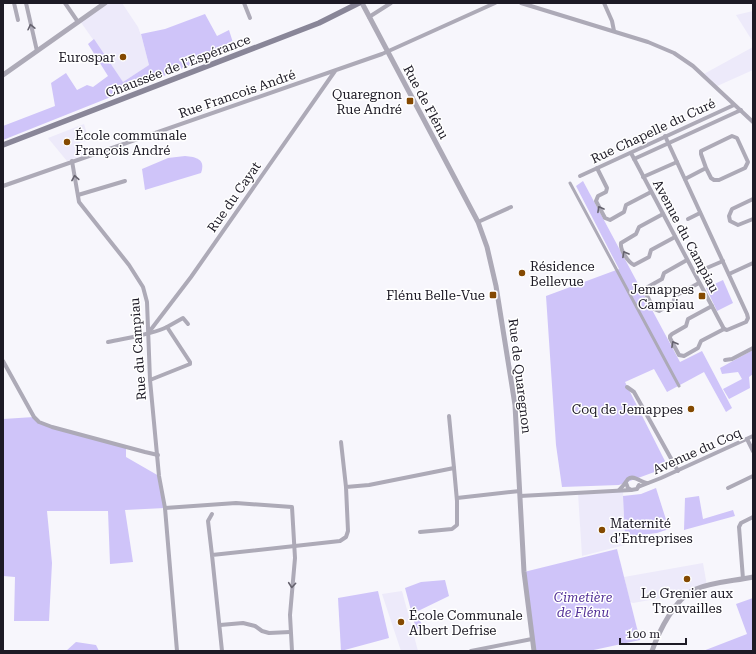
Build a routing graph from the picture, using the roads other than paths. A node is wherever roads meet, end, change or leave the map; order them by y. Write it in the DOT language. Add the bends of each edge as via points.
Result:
graph roads {
  1 [pos="14,3"];
  2 [pos="26,3"];
  3 [pos="65,3"];
  4 [pos="106,3"];
  5 [pos="244,3"];
  6 [pos="360,3"];
  7 [pos="391,3"];
  8 [pos="495,3"];
  9 [pos="521,3"];
  10 [pos="604,3"];
  11 [pos="368,15"];
  12 [pos="250,18"];
  13 [pos="18,20"];
  14 [pos="78,22"];
  15 [pos="614,31"];
  16 [pos="37,51"];
  17 [pos="387,52"];
  18 [pos="335,71"];
  19 [pos="3,75"];
  20 [pos="734,104"];
  21 [pos="741,110"];
  22 [pos="753,122"];
  23 [pos="665,136"];
  24 [pos="669,143"];
  25 [pos="3,145"];
  26 [pos="631,153"];
  27 [pos="634,159"];
  28 [pos="72,161"];
  29 [pos="677,162"];
  30 [pos="446,163"];
  31 [pos="597,168"];
  32 [pos="706,168"];
  33 [pos="580,176"];
  34 [pos="643,177"];
  35 [pos="685,178"];
  36 [pos="125,181"];
  37 [pos="570,183"];
  38 [pos="3,186"];
  39 [pos="651,192"];
  40 [pos="78,195"];
  41 [pos="753,199"];
  42 [pos="511,207"];
  43 [pos="700,213"];
  44 [pos="663,214"];
  45 [pos="688,219"];
  46 [pos="753,219"];
  47 [pos="478,222"];
  48 [pos="675,237"];
  49 [pos="687,260"];
  50 [pos="723,262"];
  51 [pos="753,263"];
  52 [pos="702,270"];
  53 [pos="729,274"];
  54 [pos="699,283"];
  55 [pos="712,306"];
  56 [pos="188,324"];
  57 [pos="167,327"];
  58 [pos="724,329"];
  59 [pos="148,333"];
  60 [pos="108,342"];
  61 [pos="753,348"];
  62 [pos="725,360"];
  63 [pos="3,361"];
  64 [pos="150,380"];
  65 [pos="679,386"];
  66 [pos="627,387"];
  67 [pos="449,416"];
  68 [pos="753,436"];
  69 [pos="747,439"];
  70 [pos="341,442"];
  71 [pos="753,452"];
  72 [pos="158,455"];
  73 [pos="454,468"];
  74 [pos="678,471"];
  75 [pos="753,476"];
  76 [pos="637,479"];
  77 [pos="626,482"];
  78 [pos="649,483"];
  79 [pos="346,487"];
  80 [pos="638,487"];
  81 [pos="728,488"];
  82 [pos="619,490"];
  83 [pos="630,490"];
  84 [pos="520,493"];
  85 [pos="457,498"];
  86 [pos="165,508"];
  87 [pos="212,514"];
  88 [pos="753,517"];
  89 [pos="420,532"];
  90 [pos="294,546"];
  91 [pos="212,555"];
  92 [pos="753,577"];
  93 [pos="743,579"];
  94 [pos="220,625"];
  95 [pos="290,632"];
  96 [pos="532,638"];
  97 [pos="177,651"];
  98 [pos="222,651"];
  99 [pos="292,651"];
  100 [pos="471,651"];
  101 [pos="534,651"];
  102 [pos="652,651"];
  1 -- 13 [label="street"];
  16 -- 2 [label="street, one-way"];
  3 -- 14 [label="street"];
  4 -- 14 [label="street"];
  5 -- 12 [label="street"];
  6 -- 11 [label="street, Rue de Flénu"];
  6 -- 25 [label="main road, Chaussée de l'Espérance" via="319,23"];
  7 -- 11 [label="street"];
  8 -- 17 [label="street, Rue Francois André"];
  9 -- 15 [label="street"];
  10 -- 15 [label="street"];
  11 -- 17 [label="street, Rue de Flénu"];
  14 -- 16 [label="street"];
  15 -- 20 [label="street" via="674,53 693,66"];
  16 -- 19 [label="street"];
  17 -- 18 [label="street, Rue Francois André"];
  17 -- 30 [label="street, Rue de Flénu"];
  18 -- 28 [label="street, Rue Francois André"];
  18 -- 59 [label="street, Rue du Cayat" via="191,277"];
  20 -- 21 [label="street"];
  20 -- 23 [label="street, Rue Chapelle du Curé"];
  21 -- 22 [label="street"];
  21 -- 24 [label="street"];
  23 -- 24 [label="street"];
  23 -- 26 [label="street, Rue Chapelle du Curé"];
  24 -- 27 [label="street"];
  24 -- 29 [label="street"];
  26 -- 27 [label="street, Avenue du Campiau"];
  26 -- 31 [label="street, Rue Chapelle du Curé"];
  27 -- 34 [label="street, Avenue du Campiau"];
  28 -- 38 [label="street, Rue Francois André"];
  40 -- 28 [label="street, Rue du Campiau, one-way"];
  29 -- 34 [label="street"];
  29 -- 35 [label="street"];
  30 -- 47 [label="street, Rue de Quaregnon"];
  31 -- 33 [label="street, Rue Chapelle du Curé"];
  39 -- 31 [label="street, one-way" via="626,205 624,212 610,220 605,218 596,201 607,188"];
  32 -- 32 [label="street" via="714,180 745,168 748,162 737,138 732,136 701,151"];
  32 -- 35 [label="street"];
  34 -- 39 [label="street, Avenue du Campiau"];
  35 -- 43 [label="street"];
  36 -- 40 [label="street"];
  37 -- 65 [label="street"];
  39 -- 44 [label="street, Avenue du Campiau"];
  40 -- 59 [label="street, Rue du Campiau" via="79,202 129,265 143,288 147,302"];
  41 -- 46 [label="street" via="734,208 729,214 730,221 735,224 740,225"];
  42 -- 47 [label="street"];
  43 -- 45 [label="street"];
  43 -- 50 [label="street"];
  44 -- 48 [label="street, Avenue du Campiau"];
  48 -- 44 [label="street, one-way" via="651,250 649,257 634,265 630,263 621,247 621,243 636,234 639,227"];
  47 -- 84 [label="street, Rue de Quaregnon" via="492,266 516,405"];
  48 -- 49 [label="street, Avenue du Campiau"];
  49 -- 54 [label="street, Avenue du Campiau"];
  49 -- 54 [label="street" via="664,273 662,279 646,288 645,292 654,309 659,311 673,303 675,296"];
  50 -- 52 [label="street"];
  50 -- 53 [label="street"];
  51 -- 53 [label="street"];
  53 -- 58 [label="street" via="748,318 746,322"];
  54 -- 55 [label="street, Avenue du Campiau"];
  55 -- 58 [label="street, Avenue du Campiau"];
  58 -- 55 [label="street, one-way" via="701,341 698,348 684,356 679,355 670,338 686,326 688,319"];
  56 -- 57 [label="street" via="183,318"];
  57 -- 59 [label="street"];
  57 -- 64 [label="street" via="190,364"];
  59 -- 60 [label="street"];
  59 -- 64 [label="street, Rue du Campiau"];
  61 -- 62 [label="street"];
  63 -- 72 [label="street" via="34,417 40,422"];
  64 -- 72 [label="street, Rue du Campiau"];
  66 -- 74 [label="street" via="634,392"];
  67 -- 73 [label="street"];
  68 -- 69 [label="street, Avenue du Coq"];
  69 -- 71 [label="street"];
  69 -- 74 [label="street, Avenue du Coq"];
  70 -- 79 [label="street"];
  72 -- 86 [label="street, Rue du Campiau"];
  73 -- 79 [label="street" via="369,485"];
  73 -- 85 [label="street"];
  74 -- 78 [label="street, Avenue du Coq"];
  75 -- 81 [label="street"];
  76 -- 77 [label="street" via="632,477"];
  76 -- 78 [label="street, Avenue du Coq"];
  76 -- 80 [label="street"];
  77 -- 82 [label="street"];
  77 -- 83 [label="street"];
  78 -- 80 [label="street, Avenue du Coq"];
  79 -- 90 [label="street" via="346,538 340,541"];
  80 -- 83 [label="street"];
  82 -- 83 [label="street"];
  82 -- 84 [label="street"];
  84 -- 85 [label="street"];
  84 -- 96 [label="street, Rue de Quaregnon" via="524,572"];
  85 -- 89 [label="street" via="458,521 455,527"];
  86 -- 90 [label="street" via="236,504 292,507"];
  86 -- 97 [label="street, Rue du Campiau"];
  87 -- 91 [label="street" via="208,521"];
  88 -- 93 [label="street" via="741,523 739,527"];
  90 -- 91 [label="street"];
  90 -- 95 [label="street, one-way"];
  91 -- 94 [label="street"];
  92 -- 93 [label="street"];
  93 -- 102 [label="street" via="703,587 687,594 662,626"];
  94 -- 95 [label="street" via="243,623 269,633"];
  94 -- 98 [label="street"];
  95 -- 99 [label="street"];
  96 -- 100 [label="street"];
  96 -- 101 [label="street, Rue de Quaregnon"];
}
